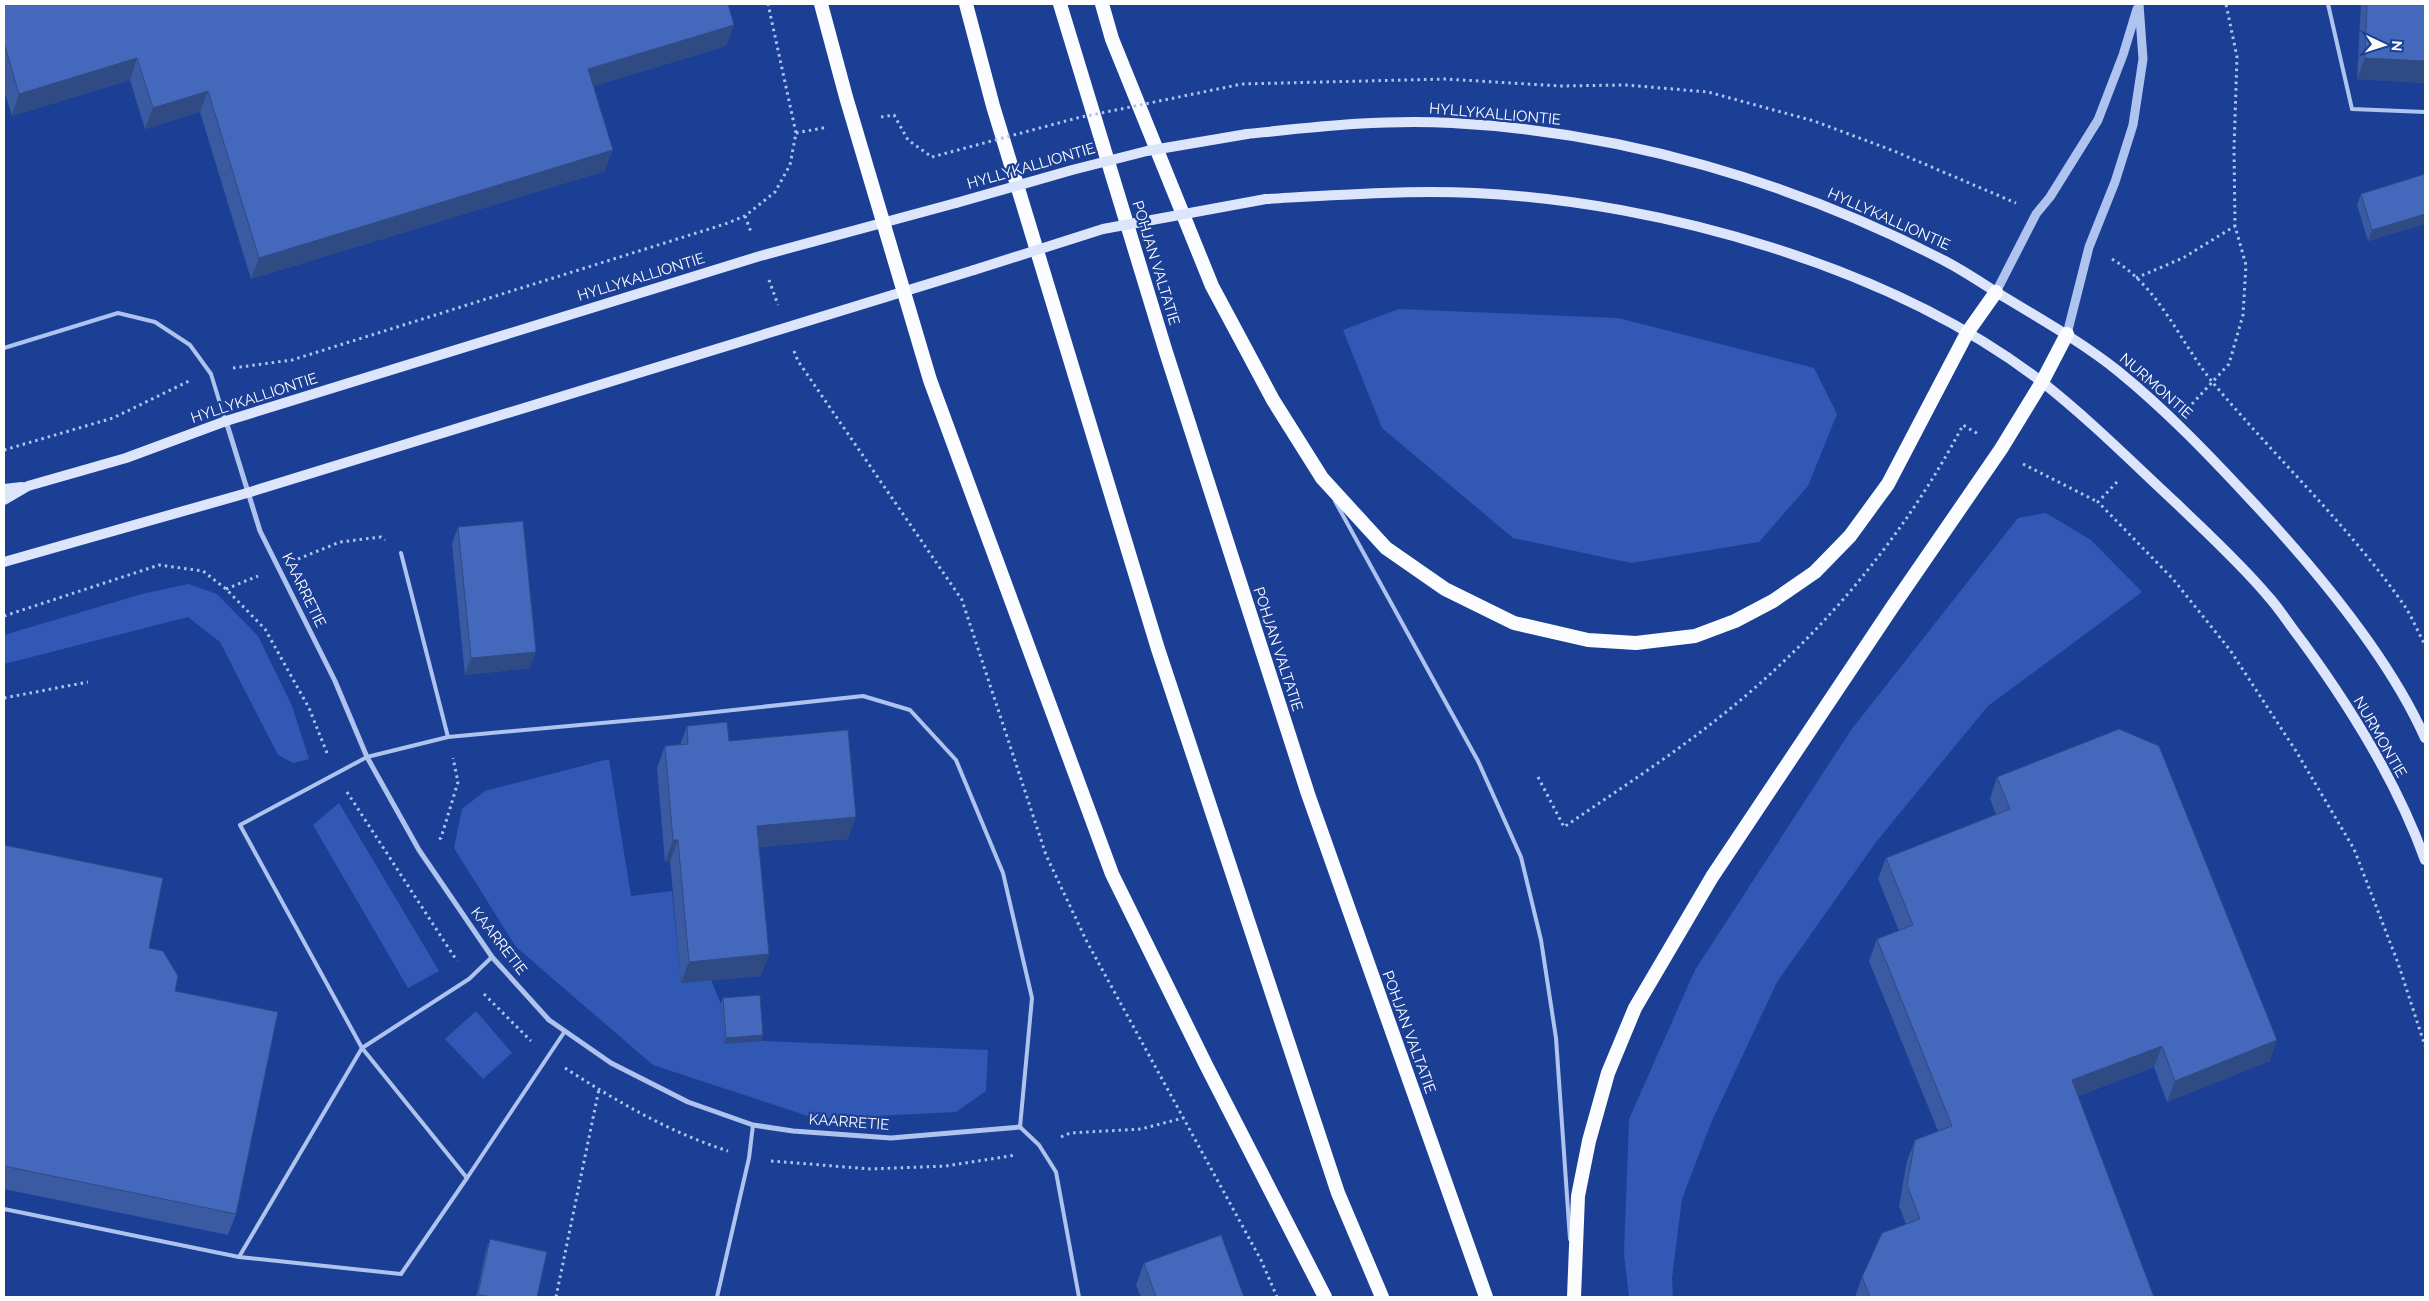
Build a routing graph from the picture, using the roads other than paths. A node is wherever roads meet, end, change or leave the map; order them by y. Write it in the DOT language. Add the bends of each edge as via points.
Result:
graph roads {
  1 [pos="821,4"];
  2 [pos="966,4"];
  3 [pos="1060,4"];
  4 [pos="1102,4"];
  5 [pos="2139,4"];
  6 [pos="2328,4"];
  7 [pos="2425,112"];
  8 [pos="883,222"];
  9 [pos="904,292"];
  10 [pos="1996,292"];
  11 [pos="1967,333"];
  12 [pos="2066,334"];
  13 [pos="4,348"];
  14 [pos="2042,382"];
  15 [pos="226,422"];
  16 [pos="1322,478"];
  17 [pos="28,486"];
  18 [pos="4,489"];
  19 [pos="247,493"];
  20 [pos="4,500"];
  21 [pos="401,553"];
  22 [pos="4,562"];
  23 [pos="448,737"];
  24 [pos="2425,738"];
  25 [pos="367,757"];
  26 [pos="2422,840"];
  27 [pos="2425,860"];
  28 [pos="492,957"];
  29 [pos="565,1031"];
  30 [pos="362,1048"];
  31 [pos="753,1125"];
  32 [pos="1020,1127"];
  33 [pos="467,1178"];
  34 [pos="4,1209"];
  35 [pos="239,1257"];
  36 [pos="1574,1294"];
  37 [pos="717,1297"];
  38 [pos="1079,1297"];
  39 [pos="1325,1297"];
  40 [pos="1382,1297"];
  41 [pos="1486,1297"];
  1 -- 8 [label="highway"];
  2 -- 40 [label="highway" via="993,106 1158,649 1338,1193"];
  3 -- 41 [label="highway, POHJAN VALTATIE" via="1162,339 1308,794"];
  4 -- 16 [label="highway" via="1126,74 1212,286 1273,400"];
  5 -- 10 [label="street" via="2098,120 2036,214"];
  5 -- 12 [label="street" via="2143,59 2133,125 2089,247"];
  6 -- 7 [label="lane" via="2352,109"];
  8 -- 9 [label="highway"];
  8 -- 10 [label="main road, HYLLYKALLIONTIE, bridge" via="1147,151 1247,134 1339,124 1450,122 1544,132 1653,152 1743,176 1846,214 1948,262"];
  8 -- 15 [label="main road, HYLLYKALLIONTIE" via="760,256"];
  9 -- 11 [label="main road, bridge" via="1103,228 1266,199 1363,193 1476,193 1594,204 1713,230 1816,263 1897,295"];
  9 -- 19 [label="main road"];
  9 -- 39 [label="highway" via="930,380 1112,874"];
  10 -- 11 [label="highway"];
  10 -- 12 [label="main road, HYLLYKALLIONTIE"];
  11 -- 14 [label="main road, NURMONTIE"];
  11 -- 16 [label="highway" via="1888,484 1850,536 1815,572 1773,600 1735,621 1695,636 1636,644 1588,640 1514,623 1445,589 1386,548"];
  12 -- 14 [label="highway"];
  12 -- 24 [label="main road, NURMONTIE" via="2116,370 2176,421 2279,530 2363,635 2415,715"];
  13 -- 15 [label="lane" via="118,313 154,322 190,345 211,374"];
  14 -- 26 [label="main road, NURMONTIE" via="2212,537 2269,596 2326,675 2378,758"];
  14 -- 36 [label="highway" via="2001,450 1712,876 1635,1008 1608,1073 1589,1141 1578,1196"];
  15 -- 17 [label="main road, HYLLYKALLIONTIE" via="126,458"];
  15 -- 19 [label="street, KAARRETIE"];
  16 -- 36 [label="lane" via="1478,761 1521,857 1541,940 1556,1038"];
  17 -- 18 [label="main road"];
  17 -- 20 [label="main road, HYLLYKALLIONTIE"];
  19 -- 22 [label="main road"];
  19 -- 25 [label="street, KAARRETIE" via="260,531 335,681"];
  21 -- 23 [label="lane"];
  23 -- 25 [label="lane"];
  23 -- 32 [label="lane" via="863,696 910,710 956,760 1003,873 1032,998"];
  25 -- 28 [label="street, KAARRETIE" via="419,850"];
  25 -- 30 [label="lane" via="240,826"];
  26 -- 27 [label="main road, NURMONTIE"];
  28 -- 29 [label="street, KAARRETIE" via="549,1020"];
  28 -- 30 [label="lane" via="469,979"];
  29 -- 31 [label="street, KAARRETIE" via="611,1063 688,1102"];
  29 -- 33 [label="lane"];
  30 -- 33 [label="lane"];
  30 -- 35 [label="lane"];
  31 -- 32 [label="street, KAARRETIE" via="891,1138"];
  31 -- 37 [label="lane" via="749,1158"];
  32 -- 38 [label="lane" via="1039,1145 1056,1172"];
  33 -- 35 [label="lane" via="401,1274"];
  34 -- 35 [label="lane"];
}
